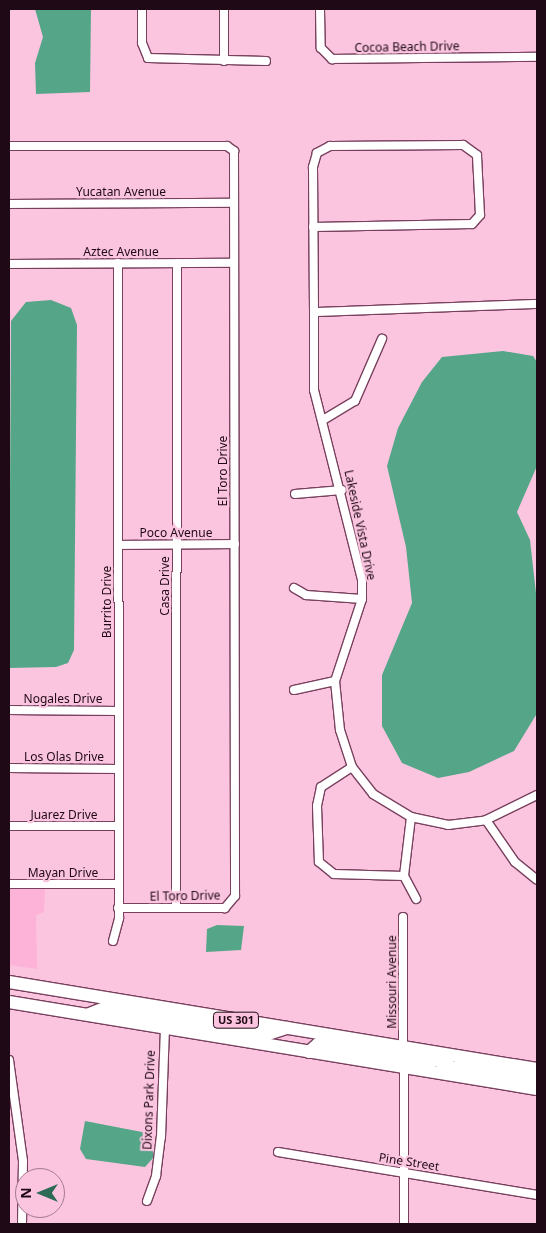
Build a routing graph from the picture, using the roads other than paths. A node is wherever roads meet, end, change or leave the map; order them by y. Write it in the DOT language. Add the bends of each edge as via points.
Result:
graph roads {
  1 [pos="142,9"];
  2 [pos="224,9"];
  3 [pos="320,9"];
  4 [pos="537,57"];
  5 [pos="224,61"];
  6 [pos="266,61"];
  7 [pos="9,146"];
  8 [pos="9,204"];
  9 [pos="234,204"];
  10 [pos="313,227"];
  11 [pos="118,263"];
  12 [pos="176,263"];
  13 [pos="233,263"];
  14 [pos="9,264"];
  15 [pos="537,304"];
  16 [pos="314,312"];
  17 [pos="382,339"];
  18 [pos="323,420"];
  19 [pos="342,490"];
  20 [pos="295,494"];
  21 [pos="118,544"];
  22 [pos="176,544"];
  23 [pos="235,544"];
  24 [pos="294,588"];
  25 [pos="362,598"];
  26 [pos="335,681"];
  27 [pos="294,690"];
  28 [pos="9,710"];
  29 [pos="118,711"];
  30 [pos="352,767"];
  31 [pos="9,768"];
  32 [pos="118,769"];
  33 [pos="537,795"];
  34 [pos="411,817"];
  35 [pos="486,820"];
  36 [pos="9,826"];
  37 [pos="118,826"];
  38 [pos="404,876"];
  39 [pos="537,880"];
  40 [pos="9,884"];
  41 [pos="118,884"];
  42 [pos="416,898"];
  43 [pos="118,908"];
  44 [pos="176,908"];
  45 [pos="404,917"];
  46 [pos="113,940"];
  47 [pos="9,982"];
  48 [pos="9,1002"];
  49 [pos="86,1014"];
  50 [pos="165,1028"];
  51 [pos="287,1028"];
  52 [pos="403,1047"];
  53 [pos="309,1052"];
  54 [pos="464,1057"];
  55 [pos="9,1060"];
  56 [pos="404,1067"];
  57 [pos="537,1069"];
  58 [pos="432,1071"];
  59 [pos="537,1079"];
  60 [pos="537,1089"];
  61 [pos="278,1152"];
  62 [pos="404,1172"];
  63 [pos="537,1195"];
  64 [pos="147,1201"];
  65 [pos="22,1224"];
  66 [pos="404,1224"];
  1 -- 5 [label="street" via="142,43 148,58"];
  2 -- 5 [label="street"];
  3 -- 4 [label="street, Cocoa Beach Drive" via="321,48 332,59"];
  5 -- 6 [label="street"];
  7 -- 9 [label="street, El Toro Drive" via="227,146 234,151"];
  8 -- 9 [label="street, Yucatan Avenue"];
  9 -- 13 [label="street, El Toro Drive"];
  10 -- 10 [label="street, Lakeside Vista Drive" via="472,224 480,215 477,155 463,145 321,148 313,167"];
  10 -- 16 [label="street, Lakeside Vista Drive"];
  11 -- 12 [label="street, Aztec Avenue"];
  11 -- 14 [label="street, Aztec Avenue"];
  11 -- 21 [label="street, Burrito Drive"];
  12 -- 13 [label="street, Aztec Avenue"];
  12 -- 22 [label="street, Casa Drive"];
  13 -- 23 [label="street, El Toro Drive"];
  15 -- 16 [label="street"];
  16 -- 18 [label="street, Lakeside Vista Drive" via="314,390"];
  17 -- 18 [label="street" via="356,401"];
  18 -- 19 [label="street, Lakeside Vista Drive"];
  19 -- 20 [label="street"];
  19 -- 25 [label="street, Lakeside Vista Drive"];
  21 -- 22 [label="street, Poco Avenue"];
  21 -- 29 [label="street, Burrito Drive"];
  22 -- 23 [label="street, Poco Avenue"];
  22 -- 44 [label="street, Casa Drive"];
  23 -- 44 [label="street, El Toro Drive" via="235,896 225,908"];
  24 -- 25 [label="street" via="306,595"];
  25 -- 26 [label="street, Lakeside Vista Drive"];
  26 -- 27 [label="street"];
  26 -- 30 [label="street, Lakeside Vista Drive" via="340,730"];
  28 -- 29 [label="street, Nogales Drive"];
  29 -- 32 [label="street, Burrito Drive"];
  30 -- 34 [label="street, Lakeside Vista Drive" via="373,794"];
  30 -- 38 [label="street" via="321,787 316,806 319,862 334,874"];
  31 -- 32 [label="street, Los Olas Drive"];
  32 -- 37 [label="street, Burrito Drive"];
  33 -- 35 [label="street, Lakeside Vista Drive"];
  34 -- 35 [label="street, Lakeside Vista Drive" via="448,825"];
  34 -- 38 [label="street"];
  35 -- 39 [label="street" via="515,862"];
  36 -- 37 [label="street, Juarez Drive"];
  37 -- 41 [label="street, Burrito Drive"];
  38 -- 42 [label="street"];
  40 -- 41 [label="street, Mayan Drive"];
  41 -- 43 [label="street, Burrito Drive"];
  43 -- 44 [label="street, El Toro Drive"];
  43 -- 46 [label="street, Burrito Drive"];
  45 -- 52 [label="street, Missouri Avenue"];
  47 -- 51 [label="main road, US 301"];
  48 -- 49 [label="main road, US 301"];
  49 -- 50 [label="main road, US 301"];
  49 -- 51 [label="main road" via="105,1008 268,1034"];
  50 -- 53 [label="main road, US 301"];
  50 -- 64 [label="street, Dixons Park Drive" via="161,1137 156,1176"];
  51 -- 52 [label="main road, US 301"];
  52 -- 54 [label="main road, US 301"];
  53 -- 54 [label="main road" via="318,1044 428,1061"];
  53 -- 56 [label="main road, US 301"];
  54 -- 57 [label="main road, US 301"];
  55 -- 65 [label="street" via="22,1162"];
  56 -- 58 [label="main road, US 301"];
  56 -- 62 [label="street"];
  58 -- 59 [label="main road" via="458,1067"];
  58 -- 60 [label="main road, US 301"];
  61 -- 62 [label="street, Pine Street"];
  62 -- 63 [label="street, Pine Street"];
  62 -- 66 [label="street"];
}
